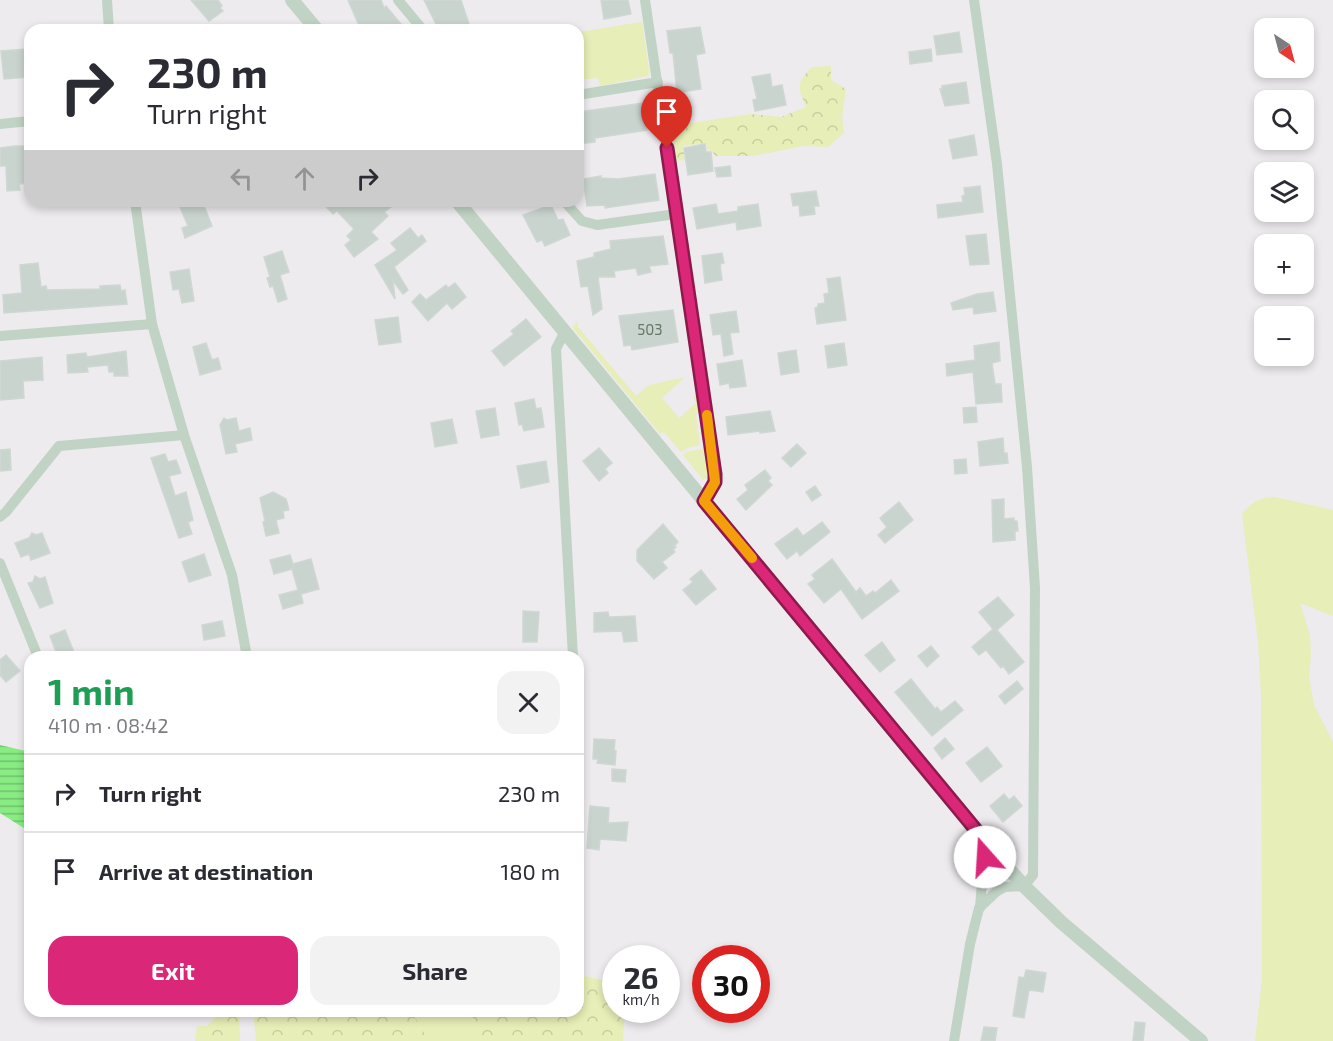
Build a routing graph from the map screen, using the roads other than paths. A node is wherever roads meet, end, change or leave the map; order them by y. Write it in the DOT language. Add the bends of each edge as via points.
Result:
graph roads {
  1 [pos="107,0"];
  2 [pos="292,0"];
  3 [pos="398,0"];
  4 [pos="645,0"];
  5 [pos="974,0"];
  6 [pos="109,24"];
  7 [pos="312,24"];
  8 [pos="418,24"];
  9 [pos="658,82"];
  10 [pos="584,94"];
  11 [pos="24,122"];
  12 [pos="0,124"];
  13 [pos="136,207"];
  14 [pos="462,207"];
  15 [pos="569,207"];
  16 [pos="676,214"];
  17 [pos="153,324"];
  18 [pos="565,331"];
  19 [pos="0,336"];
  20 [pos="184,435"];
  21 [pos="704,501"];
  22 [pos="0,517"];
  23 [pos="0,563"];
  24 [pos="36,651"];
  25 [pos="246,651"];
  26 [pos="573,651"];
  27 [pos="986,842"];
  28 [pos="1024,885"];
  29 [pos="980,908"];
  30 [pos="954,1041"];
  31 [pos="1201,1041"];
  1 -- 6 [label="street"];
  2 -- 7 [label="street"];
  3 -- 8 [label="street"];
  4 -- 9 [label="street"];
  5 -- 28 [label="street" via="998,176 1035,588 1033,875"];
  9 -- 10 [label="street"];
  9 -- 16 [label="street"];
  11 -- 12 [label="street"];
  13 -- 17 [label="street"];
  14 -- 18 [label="street"];
  15 -- 16 [label="street" via="582,221 597,225"];
  16 -- 21 [label="street" via="715,474 715,482"];
  17 -- 19 [label="street"];
  17 -- 20 [label="street"];
  18 -- 21 [label="street"];
  18 -- 26 [label="street" via="556,349"];
  20 -- 22 [label="street" via="59,446"];
  20 -- 25 [label="street" via="232,575"];
  21 -- 27 [label="street"];
  23 -- 24 [label="street"];
  27 -- 28 [label="street"];
  27 -- 29 [label="street"];
  28 -- 29 [label="street" via="1005,887"];
  28 -- 31 [label="street" via="1061,922"];
  29 -- 30 [label="street"];
}
